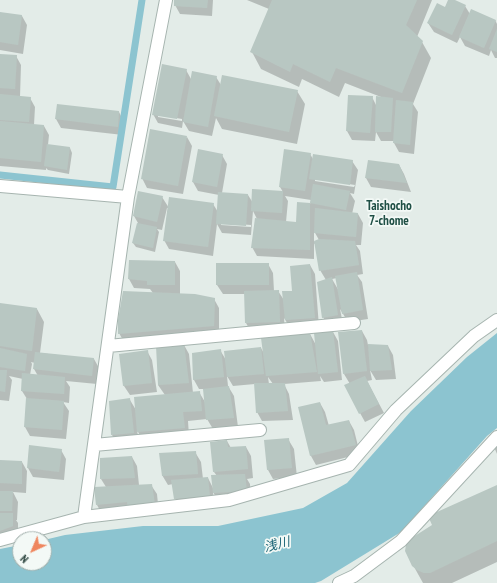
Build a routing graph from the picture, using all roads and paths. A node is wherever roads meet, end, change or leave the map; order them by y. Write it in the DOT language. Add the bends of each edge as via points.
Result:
graph roads {
  1 [pos="166,0"];
  2 [pos="0,186"];
  3 [pos="128,197"];
  4 [pos="497,320"];
  5 [pos="354,323"];
  6 [pos="108,346"];
  7 [pos="260,430"];
  8 [pos="497,437"];
  9 [pos="94,444"];
  10 [pos="84,517"];
  11 [pos="0,540"];
  12 [pos="339,583"];
  1 -- 3 [label="street"];
  2 -- 3 [label="street"];
  3 -- 6 [label="street"];
  4 -- 10 [label="street" via="474,336 396,410 349,465 229,500"];
  5 -- 6 [label="street"];
  6 -- 9 [label="street"];
  7 -- 9 [label="street"];
  8 -- 12 [label="street" via="401,541 354,576"];
  9 -- 10 [label="street"];
  10 -- 11 [label="street"];
}
